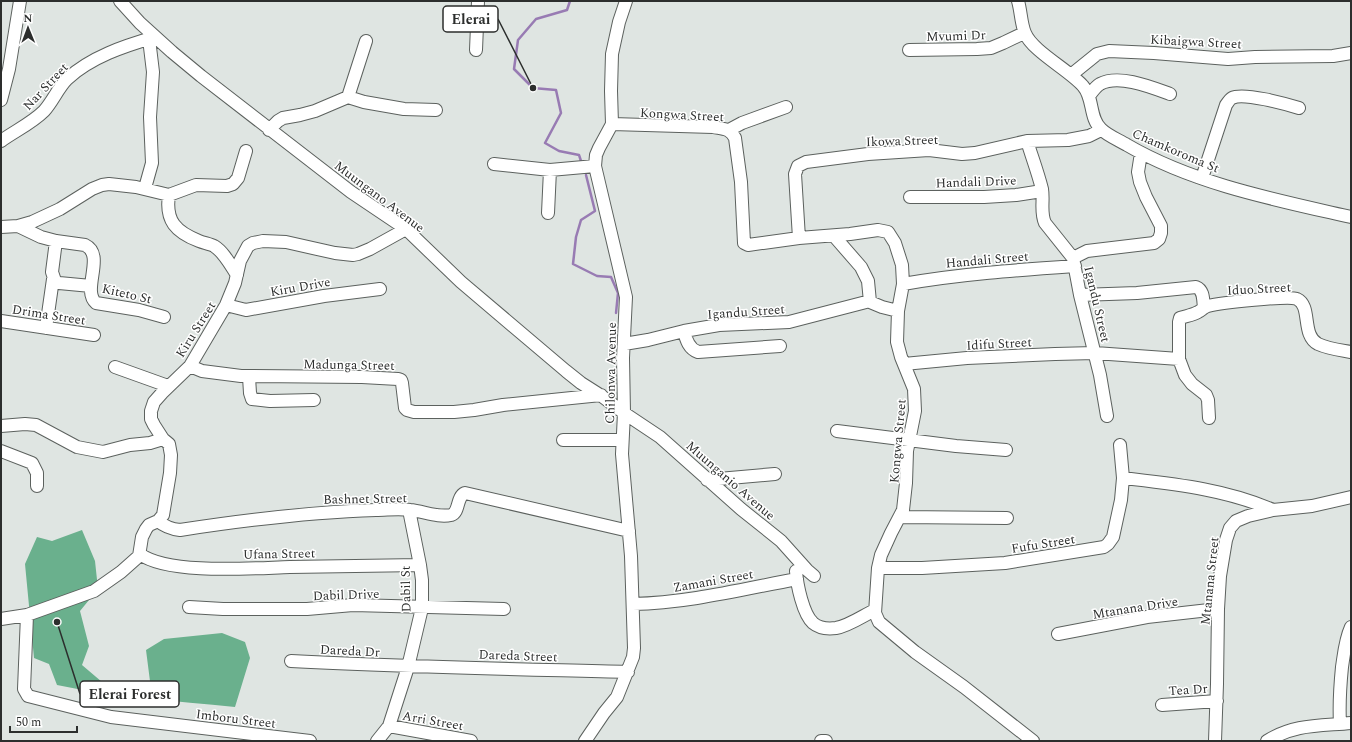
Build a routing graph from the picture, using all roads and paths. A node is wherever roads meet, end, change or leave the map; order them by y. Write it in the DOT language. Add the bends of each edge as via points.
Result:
graph roads {
  1 [pos="20,1"];
  2 [pos="120,1"];
  3 [pos="478,1"];
  4 [pos="626,1"];
  5 [pos="1018,1"];
  6 [pos="1024,33"];
  7 [pos="152,38"];
  8 [pos="366,41"];
  9 [pos="476,50"];
  10 [pos="909,50"];
  11 [pos="1351,53"];
  12 [pos="1071,75"];
  13 [pos="1170,94"];
  14 [pos="1090,96"];
  15 [pos="348,97"];
  16 [pos="1,100"];
  17 [pos="786,107"];
  18 [pos="1299,108"];
  19 [pos="436,110"];
  20 [pos="612,124"];
  21 [pos="270,130"];
  22 [pos="729,130"];
  23 [pos="1102,130"];
  24 [pos="1,141"];
  25 [pos="1026,141"];
  26 [pos="246,151"];
  27 [pos="1141,153"];
  28 [pos="494,164"];
  29 [pos="595,166"];
  30 [pos="550,170"];
  31 [pos="1202,178"];
  32 [pos="145,188"];
  33 [pos="1042,191"];
  34 [pos="169,195"];
  35 [pos="910,197"];
  36 [pos="548,213"];
  37 [pos="1351,217"];
  38 [pos="18,226"];
  39 [pos="1,227"];
  40 [pos="406,229"];
  41 [pos="834,236"];
  42 [pos="799,238"];
  43 [pos="56,241"];
  44 [pos="1074,262"];
  45 [pos="237,275"];
  46 [pos="53,279"];
  47 [pos="903,284"];
  48 [pos="91,286"];
  49 [pos="380,289"];
  50 [pos="1080,295"];
  51 [pos="870,301"];
  52 [pos="226,305"];
  53 [pos="1204,308"];
  54 [pos="898,311"];
  55 [pos="164,317"];
  56 [pos="1,321"];
  57 [pos="46,328"];
  58 [pos="684,331"];
  59 [pos="94,335"];
  60 [pos="624,344"];
  61 [pos="780,346"];
  62 [pos="1351,352"];
  63 [pos="1095,353"];
  64 [pos="1179,359"];
  65 [pos="904,364"];
  66 [pos="190,366"];
  67 [pos="115,367"];
  68 [pos="249,377"];
  69 [pos="168,386"];
  70 [pos="601,395"];
  71 [pos="314,400"];
  72 [pos="624,413"];
  73 [pos="1107,416"];
  74 [pos="1209,418"];
  75 [pos="1,426"];
  76 [pos="837,431"];
  77 [pos="163,439"];
  78 [pos="909,439"];
  79 [pos="563,440"];
  80 [pos="622,440"];
  81 [pos="1120,445"];
  82 [pos="1,450"];
  83 [pos="1006,450"];
  84 [pos="775,474"];
  85 [pos="1123,478"];
  86 [pos="707,480"];
  87 [pos="37,486"];
  88 [pos="1351,497"];
  89 [pos="409,510"];
  90 [pos="1273,510"];
  91 [pos="900,517"];
  92 [pos="1007,518"];
  93 [pos="158,521"];
  94 [pos="629,531"];
  95 [pos="140,554"];
  96 [pos="794,556"];
  97 [pos="420,565"];
  98 [pos="878,568"];
  99 [pos="814,576"];
  100 [pos="796,579"];
  101 [pos="633,604"];
  102 [pos="189,607"];
  103 [pos="422,608"];
  104 [pos="504,609"];
  105 [pos="1218,609"];
  106 [pos="876,610"];
  107 [pos="27,615"];
  108 [pos="1,618"];
  109 [pos="1351,628"];
  110 [pos="1058,634"];
  111 [pos="291,661"];
  112 [pos="408,667"];
  113 [pos="628,672"];
  114 [pos="1216,701"];
  115 [pos="1162,705"];
  116 [pos="1345,724"];
  117 [pos="389,726"];
  118 [pos="310,741"];
  119 [pos="377,741"];
  120 [pos="471,741"];
  121 [pos="585,741"];
  122 [pos="821,741"];
  123 [pos="826,741"];
  124 [pos="1033,741"];
  125 [pos="1215,741"];
  126 [pos="1266,741"];
  1 -- 16 [label="street" via="9,69"];
  2 -- 7 [label="street, Muungano Avenue"];
  3 -- 9 [label="street"];
  4 -- 20 [label="street" via="612,54"];
  5 -- 6 [label="street"];
  6 -- 10 [label="street, Mvumi Dr" via="991,48"];
  6 -- 12 [label="street" via="1036,48"];
  7 -- 21 [label="street, Muungano Avenue"];
  7 -- 24 [label="street, Nar Street" via="116,50 88,64 67,79 52,101 34,120"];
  7 -- 32 [label="street" via="152,163"];
  8 -- 15 [label="street"];
  11 -- 12 [label="street, Kibaigwa Street" via="1334,56 1228,59 1109,51 1097,54"];
  12 -- 14 [label="street"];
  13 -- 14 [label="street" via="1148,86 1118,81 1100,84"];
  14 -- 23 [label="street" via="1096,123"];
  15 -- 19 [label="street" via="404,110"];
  15 -- 21 [label="street" via="315,111 284,118"];
  17 -- 22 [label="street"];
  18 -- 31 [label="street" via="1239,96 1231,98 1226,104"];
  20 -- 22 [label="street, Kongwa Street" via="713,127"];
  20 -- 29 [label="street, Chilonwa Avenue" via="596,155"];
  21 -- 40 [label="street, Muungano Avenue" via="351,192"];
  22 -- 42 [label="street, Kongwa Street" via="735,138 739,165 744,243 748,245"];
  23 -- 25 [label="street, Ikowa Street" via="1089,136 1068,140"];
  23 -- 27 [label="street, Chamkoroma St"];
  25 -- 33 [label="street"];
  25 -- 42 [label="street, Ikowa Street" via="975,153 929,150 806,162 798,166 795,174"];
  26 -- 34 [label="street" via="238,178 233,184 196,185"];
  27 -- 31 [label="street, Chamkoroma St"];
  27 -- 44 [label="street, Igandu Street" via="1138,172 1140,182 1161,226 1159,239 1154,242 1087,251"];
  28 -- 30 [label="street"];
  29 -- 30 [label="street"];
  29 -- 60 [label="street, Chilonwa Avenue" via="626,298"];
  30 -- 36 [label="street"];
  31 -- 37 [label="street, Chamkoroma St" via="1256,195"];
  32 -- 34 [label="street"];
  32 -- 38 [label="street" via="109,184 99,186 46,216"];
  33 -- 35 [label="street, Handali Drive" via="984,197"];
  33 -- 44 [label="street" via="1042,214 1045,223"];
  34 -- 45 [label="street" via="169,216 176,227 189,237 216,248"];
  38 -- 39 [label="street"];
  38 -- 43 [label="street, Kiteto St"];
  40 -- 45 [label="street, Kiru Street" via="370,249 353,255 286,242 256,242 244,251"];
  40 -- 70 [label="street, Muungano Avenue" via="460,282 581,383"];
  41 -- 42 [label="street, Kongwa Street"];
  41 -- 47 [label="street, Kongwa Street" via="871,230 888,232 895,243 902,265"];
  41 -- 51 [label="street" via="861,267 868,281"];
  43 -- 46 [label="street"];
  43 -- 48 [label="street, Kiteto St" via="90,248 93,257"];
  44 -- 47 [label="street, Handali Street"];
  44 -- 50 [label="street, Igandu Street"];
  45 -- 52 [label="street, Kiru Street"];
  46 -- 48 [label="street" via="59,283"];
  46 -- 57 [label="street"];
  47 -- 54 [label="street, Kongwa Street"];
  48 -- 55 [label="street, Kiteto St" via="92,298 96,303"];
  49 -- 52 [label="street, Kiru Drive" via="246,310"];
  50 -- 53 [label="street" via="1196,287 1202,292"];
  50 -- 63 [label="street, Igandu Street"];
  51 -- 54 [label="street"];
  51 -- 58 [label="street, Igandu Street" via="789,322"];
  52 -- 66 [label="street, Kiru Street"];
  53 -- 62 [label="street, Iduo Street" via="1224,303 1296,299 1306,314 1311,338 1317,344"];
  53 -- 64 [label="street, Iduo Street" via="1180,318"];
  54 -- 65 [label="street, Kongwa Street" via="897,342"];
  56 -- 57 [label="street, Drima Street"];
  57 -- 59 [label="street, Drima Street"];
  58 -- 60 [label="street, Igandu Street"];
  58 -- 61 [label="street" via="688,344 698,352"];
  60 -- 72 [label="street, Chilonwa Avenue"];
  63 -- 64 [label="street"];
  63 -- 65 [label="street, Idifu Street" via="967,358"];
  63 -- 73 [label="street, Igandu Street"];
  64 -- 74 [label="street, Iduo Street" via="1185,375 1206,395"];
  65 -- 78 [label="street, Kongwa Street" via="916,400"];
  66 -- 68 [label="street, Madunga Street" via="213,374"];
  66 -- 69 [label="street, Kiru Street"];
  67 -- 69 [label="street"];
  68 -- 70 [label="street, Madunga Street" via="398,379 402,383 405,408 414,412 466,411"];
  68 -- 71 [label="street" via="252,399"];
  69 -- 77 [label="street, Kiru Street" via="154,402 151,411 151,419"];
  70 -- 72 [label="street, Muungano Avenue"];
  72 -- 80 [label="street, Chilonwa Avenue"];
  72 -- 86 [label="street, Muunganio Avenue" via="660,437"];
  75 -- 77 [label="street" via="36,426 77,447 103,452"];
  76 -- 78 [label="street"];
  77 -- 93 [label="street, Kiru Street" via="168,444 171,455 170,473 163,515"];
  78 -- 83 [label="street"];
  78 -- 91 [label="street, Kongwa Street" via="906,496"];
  79 -- 80 [label="street"];
  80 -- 94 [label="street, Chilonwa Avenue"];
  81 -- 85 [label="street, Fufu Street"];
  82 -- 87 [label="street" via="32,463 37,473"];
  84 -- 86 [label="street"];
  85 -- 90 [label="street" via="1215,491 1252,501"];
  85 -- 98 [label="street, Fufu Street" via="1113,538 1104,547 1005,563"];
  86 -- 96 [label="street, Muunganio Avenue" via="781,541"];
  88 -- 90 [label="street, Mtanana Street" via="1312,506"];
  89 -- 93 [label="street, Bashnet Street" via="291,514 180,530 170,529"];
  89 -- 94 [label="street, Bashnet Street" via="436,515 452,514 465,493"];
  89 -- 97 [label="street, Dabil St"];
  90 -- 105 [label="street, Mtanana Street" via="1236,521 1230,528 1220,576"];
  91 -- 92 [label="street"];
  91 -- 98 [label="street, Kongwa Street" via="881,554"];
  93 -- 95 [label="street, Kiru Street" via="146,529 142,537"];
  94 -- 101 [label="street, Chilonwa Avenue"];
  95 -- 97 [label="street, Ufana Street" via="156,562 213,568"];
  95 -- 107 [label="street" via="133,563 94,591"];
  96 -- 99 [label="street, Muunganio Avenue"];
  96 -- 100 [label="street"];
  97 -- 103 [label="street, Dabil St"];
  98 -- 106 [label="street, Kongwa Street"];
  100 -- 101 [label="street, Zamani Street" via="688,598"];
  100 -- 106 [label="street" via="806,613 814,624 821,627 827,629 844,626"];
  101 -- 113 [label="street, Chilonwa Avenue" via="634,648"];
  102 -- 103 [label="street, Dabil Drive" via="307,609 353,605"];
  103 -- 104 [label="street, Dabil Drive"];
  103 -- 112 [label="street, Dabil St"];
  105 -- 110 [label="street, Mtanana Drive" via="1147,617"];
  105 -- 114 [label="street, Mtanana Street"];
  106 -- 124 [label="street, Kongwa Street" via="879,622"];
  107 -- 108 [label="street"];
  107 -- 118 [label="street, Imboru Street" via="24,689 28,696 111,717"];
  109 -- 116 [label="street" via="1344,650 1340,683"];
  111 -- 112 [label="street, Dareda Dr"];
  112 -- 113 [label="street, Dareda Street"];
  112 -- 117 [label="street, Dabil St"];
  113 -- 121 [label="street, Chilonwa Avenue" via="617,697"];
  114 -- 115 [label="street, Tea Dr"];
  114 -- 125 [label="street, Mtanana Street"];
  116 -- 126 [label="street" via="1288,730"];
  117 -- 119 [label="street"];
  117 -- 120 [label="street, Arri Street"];
  122 -- 123 [label="street"];
}
